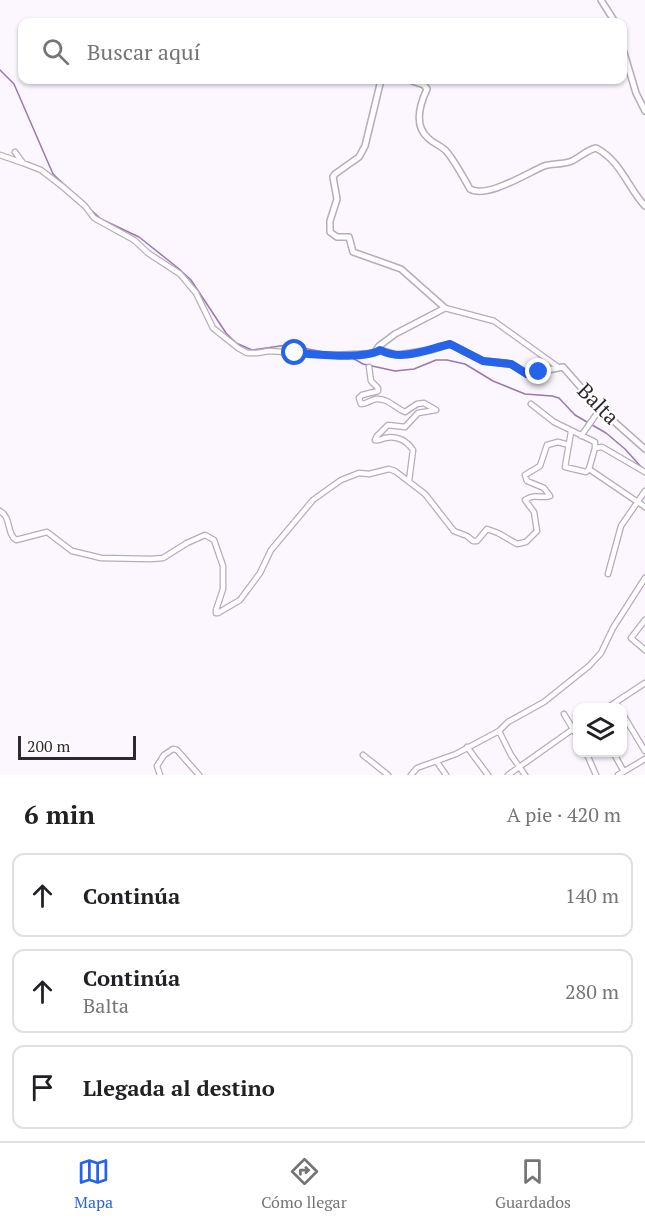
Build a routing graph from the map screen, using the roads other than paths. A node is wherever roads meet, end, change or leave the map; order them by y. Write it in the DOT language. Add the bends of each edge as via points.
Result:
graph roads {
  1 [pos="601,0"];
  2 [pos="612,18"];
  3 [pos="627,65"];
  4 [pos="380,84"];
  5 [pos="421,84"];
  6 [pos="645,111"];
  7 [pos="15,152"];
  8 [pos="0,155"];
  9 [pos="23,163"];
  10 [pos="645,206"];
  11 [pos="445,308"];
  12 [pos="377,352"];
  13 [pos="369,367"];
  14 [pos="558,367"];
  15 [pos="531,404"];
  16 [pos="600,409"];
  17 [pos="570,432"];
  18 [pos="581,436"];
  19 [pos="569,445"];
  20 [pos="595,448"];
  21 [pos="645,449"];
  22 [pos="589,469"];
  23 [pos="645,472"];
  24 [pos="409,482"];
  25 [pos="645,491"];
  26 [pos="637,501"];
  27 [pos="645,507"];
  28 [pos="0,511"];
  29 [pos="608,574"];
  30 [pos="645,578"];
  31 [pos="642,587"];
  32 [pos="644,622"];
  33 [pos="645,650"];
  34 [pos="645,683"];
  35 [pos="616,702"];
  36 [pos="564,714"];
  37 [pos="627,721"];
  38 [pos="573,725"];
  39 [pos="573,728"];
  40 [pos="498,731"];
  41 [pos="467,747"];
  42 [pos="645,751"];
  43 [pos="363,755"];
  44 [pos="588,757"];
  45 [pos="615,757"];
  46 [pos="645,759"];
  47 [pos="437,762"];
  48 [pos="520,768"];
  49 [pos="623,770"];
  50 [pos="160,775"];
  51 [pos="199,775"];
  52 [pos="388,775"];
  53 [pos="411,775"];
  54 [pos="446,775"];
  55 [pos="488,775"];
  56 [pos="508,775"];
  57 [pos="525,775"];
  58 [pos="596,775"];
  59 [pos="618,775"];
  1 -- 2 [label="street"];
  3 -- 6 [label="street"];
  4 -- 11 [label="street" via="359,158 334,174 337,199 330,232 337,237 349,237 353,252 401,270"];
  5 -- 10 [label="street" via="427,89 420,107 420,126 425,136 450,155 470,189 485,192 546,165 570,162 596,148 621,170"];
  7 -- 9 [label="street"];
  8 -- 9 [label="street"];
  9 -- 12 [label="street" via="41,170 94,218 134,240 180,274 196,293 213,328 247,353"];
  11 -- 12 [label="street" via="394,334"];
  11 -- 14 [label="street" via="494,321"];
  12 -- 14 [label="street, Balta" via="397,355 450,344 483,361 511,364 527,374"];
  13 -- 24 [label="street" via="371,381 378,391 362,395 361,404 381,400 405,412 424,403 436,410 418,413 405,427 388,425 375,440 396,438 408,442 413,450"];
  14 -- 16 [label="street, Balta" via="563,367"];
  15 -- 17 [label="street"];
  16 -- 18 [label="street"];
  16 -- 21 [label="street, Balta"];
  17 -- 18 [label="street"];
  17 -- 19 [label="street"];
  18 -- 20 [label="street" via="595,442"];
  19 -- 22 [label="street" via="565,467 586,472"];
  19 -- 24 [label="street" via="547,445 540,466 525,476 550,496 533,495 525,500 534,512 537,531 520,544 487,529 476,542 458,533 425,494"];
  20 -- 22 [label="street"];
  20 -- 23 [label="street" via="602,447"];
  22 -- 26 [label="street"];
  24 -- 28 [label="street" via="389,469 359,473 329,487 271,550 240,600 218,613 224,589 223,566 214,540 205,535 164,558 101,558 72,551 47,532 16,540"];
  25 -- 26 [label="street"];
  26 -- 27 [label="street"];
  26 -- 29 [label="street" via="621,526"];
  30 -- 31 [label="street"];
  31 -- 40 [label="street" via="596,659 544,702"];
  32 -- 33 [label="street" via="631,640"];
  34 -- 35 [label="street"];
  36 -- 38 [label="street"];
  37 -- 42 [label="street"];
  39 -- 48 [label="street"];
  40 -- 41 [label="street"];
  40 -- 48 [label="street"];
  41 -- 47 [label="street"];
  41 -- 55 [label="street"];
  43 -- 52 [label="street"];
  44 -- 58 [label="street"];
  45 -- 49 [label="street"];
  46 -- 49 [label="street"];
  47 -- 53 [label="street" via="417,768"];
  47 -- 54 [label="street"];
  48 -- 56 [label="street"];
  48 -- 57 [label="street"];
  49 -- 59 [label="street"];
  50 -- 51 [label="street" via="158,766 173,749"];
}
